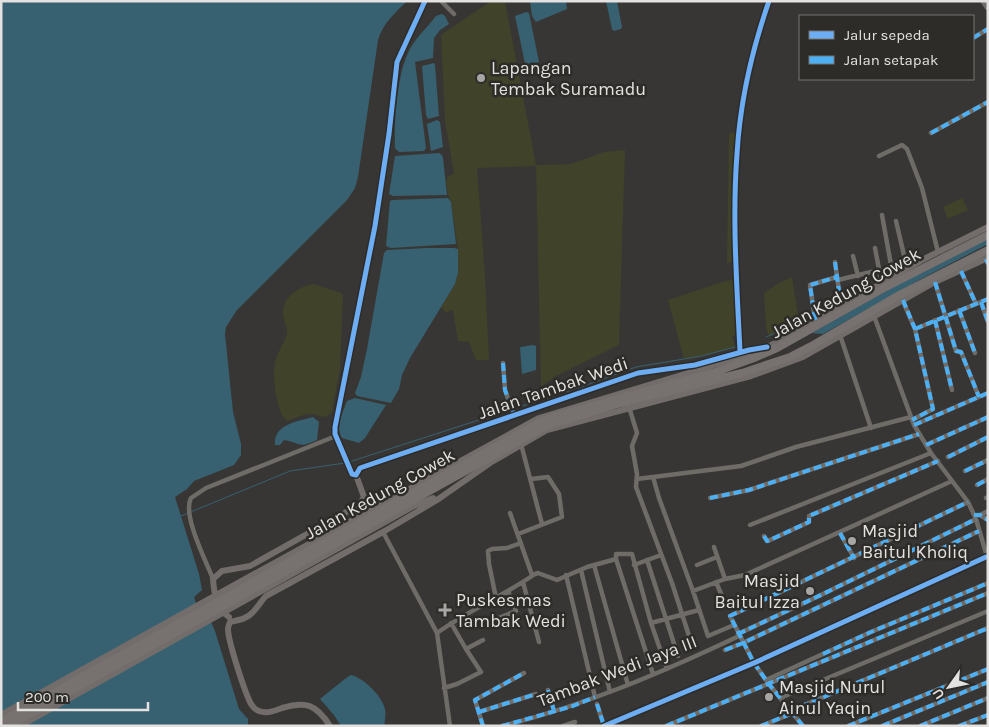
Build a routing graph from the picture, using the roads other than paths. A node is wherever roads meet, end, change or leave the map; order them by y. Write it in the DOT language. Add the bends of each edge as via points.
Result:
graph roads {
  1 [pos="425,1"];
  2 [pos="441,1"];
  3 [pos="769,1"];
  4 [pos="984,1"];
  5 [pos="988,7"];
  6 [pos="454,14"];
  7 [pos="988,29"];
  8 [pos="974,37"];
  9 [pos="988,102"];
  10 [pos="931,133"];
  11 [pos="880,156"];
  12 [pos="882,216"];
  13 [pos="896,221"];
  14 [pos="988,227"];
  15 [pos="988,235"];
  16 [pos="875,248"];
  17 [pos="938,252"];
  18 [pos="982,252"];
  19 [pos="962,255"];
  20 [pos="853,256"];
  21 [pos="835,262"];
  22 [pos="907,268"];
  23 [pos="879,270"];
  24 [pos="961,271"];
  25 [pos="858,276"];
  26 [pos="893,276"];
  27 [pos="837,279"];
  28 [pos="935,282"];
  29 [pos="883,285"];
  30 [pos="902,297"];
  31 [pos="988,299"];
  32 [pos="978,303"];
  33 [pos="841,305"];
  34 [pos="959,310"];
  35 [pos="874,316"];
  36 [pos="945,316"];
  37 [pos="935,320"];
  38 [pos="988,322"];
  39 [pos="815,324"];
  40 [pos="804,329"];
  41 [pos="915,329"];
  42 [pos="840,336"];
  43 [pos="767,347"];
  44 [pos="740,352"];
  45 [pos="975,353"];
  46 [pos="503,363"];
  47 [pos="696,368"];
  48 [pos="626,377"];
  49 [pos="719,378"];
  50 [pos="714,386"];
  51 [pos="631,390"];
  52 [pos="952,390"];
  53 [pos="988,393"];
  54 [pos="979,397"];
  55 [pos="629,407"];
  56 [pos="514,413"];
  57 [pos="988,417"];
  58 [pos="911,418"];
  59 [pos="915,425"];
  60 [pos="871,428"];
  61 [pos="919,434"];
  62 [pos="336,436"];
  63 [pos="988,437"];
  64 [pos="521,444"];
  65 [pos="926,445"];
  66 [pos="931,453"];
  67 [pos="948,457"];
  68 [pos="988,460"];
  69 [pos="938,461"];
  70 [pos="965,471"];
  71 [pos="356,475"];
  72 [pos="653,477"];
  73 [pos="531,478"];
  74 [pos="637,479"];
  75 [pos="988,479"];
  76 [pos="952,481"];
  77 [pos="458,484"];
  78 [pos="977,485"];
  79 [pos="710,498"];
  80 [pos="968,502"];
  81 [pos="988,511"];
  82 [pos="510,512"];
  83 [pos="980,515"];
  84 [pos="975,517"];
  85 [pos="988,520"];
  86 [pos="542,524"];
  87 [pos="750,525"];
  88 [pos="979,531"];
  89 [pos="383,532"];
  90 [pos="840,532"];
  91 [pos="518,534"];
  92 [pos="764,536"];
  93 [pos="522,543"];
  94 [pos="714,548"];
  95 [pos="661,555"];
  96 [pos="718,557"];
  97 [pos="854,558"];
  98 [pos="987,558"];
  99 [pos="616,559"];
  100 [pos="647,560"];
  101 [pos="594,565"];
  102 [pos="634,565"];
  103 [pos="697,565"];
  104 [pos="581,570"];
  105 [pos="532,575"];
  106 [pos="566,575"];
  107 [pos="725,578"];
  108 [pos="213,579"];
  109 [pos="523,582"];
  110 [pos="716,582"];
  111 [pos="988,583"];
  112 [pos="693,591"];
  113 [pos="508,592"];
  114 [pos="988,593"];
  115 [pos="722,596"];
  116 [pos="229,598"];
  117 [pos="496,598"];
  118 [pos="699,610"];
  119 [pos="988,611"];
  120 [pos="682,616"];
  121 [pos="666,619"];
  122 [pos="230,620"];
  123 [pos="451,623"];
  124 [pos="652,623"];
  125 [pos="734,625"];
  126 [pos="479,626"];
  127 [pos="988,628"];
  128 [pos="437,633"];
  129 [pos="738,635"];
  130 [pos="483,640"];
  131 [pos="539,642"];
  132 [pos="743,643"];
  133 [pos="692,645"];
  134 [pos="466,649"];
  135 [pos="726,650"];
  136 [pos="678,656"];
  137 [pos="754,663"];
  138 [pos="667,669"];
  139 [pos="988,669"];
  140 [pos="524,673"];
  141 [pos="653,674"];
  142 [pos="767,681"];
  143 [pos="988,682"];
  144 [pos="628,685"];
  145 [pos="444,688"];
  146 [pos="548,690"];
  147 [pos="610,692"];
  148 [pos="536,694"];
  149 [pos="595,697"];
  150 [pos="780,698"];
  151 [pos="988,698"];
  152 [pos="597,704"];
  153 [pos="554,711"];
  154 [pos="479,712"];
  155 [pos="792,712"];
  156 [pos="1,715"];
  157 [pos="988,715"];
  158 [pos="1,722"];
  159 [pos="576,722"];
  160 [pos="605,725"];
  161 [pos="8,726"];
  162 [pos="20,726"];
  163 [pos="330,726"];
  164 [pos="450,726"];
  165 [pos="483,726"];
  166 [pos="502,726"];
  167 [pos="563,726"];
  168 [pos="666,726"];
  169 [pos="761,726"];
  170 [pos="803,726"];
  171 [pos="848,726"];
  172 [pos="882,726"];
  173 [pos="920,726"];
  174 [pos="959,726"];
  1 -- 62 [label="street" via="397,62 375,226"];
  2 -- 6 [label="street"];
  3 -- 44 [label="street" via="748,78 737,152 735,232"];
  4 -- 5 [label="main road"];
  7 -- 8 [label="street"];
  9 -- 10 [label="street"];
  11 -- 17 [label="street" via="902,145 908,149 922,188"];
  12 -- 26 [label="street"];
  13 -- 22 [label="street"];
  14 -- 17 [label="main road, Jalan Kedung Cowek"];
  15 -- 18 [label="highway, Jalan Kedung Cowek"];
  16 -- 23 [label="street"];
  17 -- 22 [label="main road, Jalan Kedung Cowek"];
  18 -- 19 [label="highway, Jalan Kedung Cowek"];
  18 -- 19 [label="highway, Jalan Kedung Cowek"];
  18 -- 24 [label="main road, Jalan Kedung Cowek"];
  19 -- 29 [label="highway, Jalan Kedung Cowek"];
  19 -- 30 [label="highway, Jalan Kedung Cowek"];
  20 -- 25 [label="street"];
  21 -- 27 [label="street"];
  22 -- 26 [label="main road, Jalan Kedung Cowek"];
  23 -- 25 [label="street"];
  23 -- 29 [label="street"];
  24 -- 28 [label="main road, Jalan Kedung Cowek"];
  24 -- 32 [label="street"];
  25 -- 27 [label="street"];
  26 -- 29 [label="main road, Jalan Kedung Cowek"];
  27 -- 33 [label="street"];
  27 -- 39 [label="street" via="810,285"];
  28 -- 30 [label="main road, Jalan Kedung Cowek"];
  28 -- 36 [label="street"];
  29 -- 33 [label="main road, Jalan Kedung Cowek"];
  29 -- 39 [label="highway, Jalan Kedung Cowek"];
  30 -- 35 [label="main road, Jalan Kedung Cowek"];
  30 -- 41 [label="street"];
  30 -- 49 [label="highway, Jalan Kedung Cowek" via="798,353"];
  31 -- 32 [label="street"];
  32 -- 34 [label="street"];
  32 -- 38 [label="street"];
  33 -- 39 [label="main road, Jalan Kedung Cowek"];
  34 -- 36 [label="street"];
  34 -- 45 [label="street"];
  35 -- 42 [label="main road, Jalan Kedung Cowek"];
  35 -- 58 [label="street"];
  36 -- 37 [label="street"];
  36 -- 54 [label="street" via="956,351 961,352"];
  37 -- 41 [label="street"];
  37 -- 52 [label="street"];
  39 -- 40 [label="highway, Jalan Kedung Cowek"];
  40 -- 43 [label="main road, Jalan Kedung Cowek"];
  40 -- 116 [label="highway, Jalan Kedung Cowek" via="776,348 740,364 546,419"];
  41 -- 58 [label="street" via="933,410"];
  42 -- 50 [label="main road, Jalan Kedung Cowek" via="781,366"];
  42 -- 60 [label="street"];
  43 -- 44 [label="main road, Jalan Tambak Wedi"];
  43 -- 47 [label="main road" via="739,358"];
  44 -- 47 [label="main road, Jalan Tambak Wedi"];
  46 -- 56 [label="street" via="505,390"];
  47 -- 48 [label="main road, Jalan Tambak Wedi"];
  47 -- 51 [label="main road"];
  48 -- 51 [label="main road"];
  48 -- 56 [label="main road, Jalan Tambak Wedi"];
  49 -- 50 [label="highway"];
  49 -- 116 [label="highway, Jalan Kedung Cowek" via="546,426"];
  50 -- 55 [label="main road, Jalan Kedung Cowek"];
  51 -- 116 [label="main road" via="539,418"];
  53 -- 54 [label="street"];
  54 -- 59 [label="street"];
  55 -- 64 [label="main road, Jalan Kedung Cowek" via="554,427"];
  55 -- 74 [label="street" via="637,433 632,446"];
  56 -- 71 [label="main road, Jalan Tambak Wedi" via="360,468"];
  57 -- 65 [label="street"];
  58 -- 59 [label="street"];
  58 -- 60 [label="street"];
  59 -- 61 [label="street"];
  60 -- 72 [label="street" via="796,447 742,466"];
  61 -- 65 [label="street"];
  61 -- 79 [label="street" via="749,490"];
  62 -- 71 [label="street" via="352,474"];
  62 -- 108 [label="street" via="206,488 191,498 188,510"];
  63 -- 67 [label="street"];
  64 -- 73 [label="street"];
  64 -- 77 [label="main road, Jalan Kedung Cowek"];
  65 -- 66 [label="street"];
  66 -- 69 [label="street"];
  66 -- 87 [label="street"];
  68 -- 70 [label="street"];
  69 -- 76 [label="street"];
  69 -- 92 [label="street" via="808,516 809,522 770,540"];
  71 -- 108 [label="main road" via="364,497 359,505 250,566 222,571"];
  72 -- 74 [label="street"];
  72 -- 112 [label="street"];
  73 -- 86 [label="street"];
  73 -- 86 [label="street" via="547,477 559,494 562,518"];
  74 -- 95 [label="street" via="636,490"];
  75 -- 78 [label="street"];
  76 -- 80 [label="street"];
  76 -- 90 [label="street"];
  77 -- 89 [label="main road"];
  77 -- 116 [label="main road"];
  80 -- 84 [label="street"];
  80 -- 97 [label="street"];
  81 -- 83 [label="street"];
  82 -- 91 [label="street"];
  83 -- 84 [label="street"];
  83 -- 85 [label="street"];
  84 -- 88 [label="street"];
  84 -- 129 [label="street, Tambak Wedi Jaya III"];
  86 -- 91 [label="street"];
  88 -- 98 [label="street"];
  88 -- 132 [label="street"];
  89 -- 122 [label="main road" via="266,596 246,618"];
  89 -- 128 [label="street"];
  90 -- 97 [label="street"];
  90 -- 107 [label="street" via="745,575"];
  91 -- 93 [label="street"];
  93 -- 105 [label="street"];
  93 -- 117 [label="street" via="488,551"];
  94 -- 96 [label="street"];
  95 -- 100 [label="street"];
  95 -- 120 [label="street"];
  96 -- 103 [label="street"];
  96 -- 107 [label="street"];
  97 -- 125 [label="street" via="730,616"];
  98 -- 137 [label="street"];
  99 -- 101 [label="street"];
  99 -- 102 [label="street" via="616,554 631,553"];
  99 -- 141 [label="street"];
  100 -- 102 [label="street"];
  100 -- 121 [label="street"];
  101 -- 104 [label="street"];
  101 -- 144 [label="street"];
  102 -- 124 [label="street"];
  104 -- 106 [label="street"];
  104 -- 147 [label="street"];
  105 -- 106 [label="street" via="538,573 555,580"];
  105 -- 109 [label="street"];
  106 -- 149 [label="street"];
  107 -- 110 [label="street"];
  108 -- 122 [label="main road" via="214,590"];
  109 -- 113 [label="street"];
  109 -- 131 [label="street"];
  110 -- 112 [label="street"];
  110 -- 115 [label="street"];
  111 -- 142 [label="street" via="871,632"];
  112 -- 118 [label="street"];
  113 -- 117 [label="street"];
  113 -- 126 [label="street" via="516,611"];
  114 -- 142 [label="street"];
  116 -- 156 [label="main road"];
  116 -- 158 [label="highway"];
  116 -- 161 [label="highway"];
  116 -- 162 [label="main road"];
  117 -- 123 [label="street"];
  118 -- 120 [label="street"];
  118 -- 125 [label="street" via="709,637"];
  119 -- 150 [label="street"];
  120 -- 121 [label="street"];
  120 -- 133 [label="street"];
  121 -- 124 [label="street"];
  121 -- 136 [label="street"];
  122 -- 163 [label="main road" via="230,639 253,708 269,712 307,704 318,710"];
  123 -- 128 [label="street"];
  123 -- 134 [label="street"];
  124 -- 138 [label="street"];
  125 -- 129 [label="street"];
  127 -- 155 [label="street"];
  128 -- 145 [label="street"];
  129 -- 132 [label="street"];
  129 -- 138 [label="street, Tambak Wedi Jaya III"];
  130 -- 134 [label="street"];
  132 -- 135 [label="street"];
  132 -- 137 [label="street"];
  134 -- 145 [label="street" via="481,672"];
  137 -- 142 [label="street"];
  137 -- 160 [label="street"];
  138 -- 141 [label="street, Tambak Wedi Jaya III"];
  139 -- 171 [label="street"];
  140 -- 154 [label="street" via="476,699"];
  141 -- 144 [label="street, Tambak Wedi Jaya III"];
  142 -- 150 [label="street"];
  142 -- 168 [label="street"];
  143 -- 172 [label="street"];
  144 -- 147 [label="street, Tambak Wedi Jaya III"];
  145 -- 164 [label="street"];
  146 -- 153 [label="street"];
  147 -- 149 [label="street, Tambak Wedi Jaya III"];
  148 -- 154 [label="street"];
  149 -- 153 [label="street, Tambak Wedi Jaya III"];
  150 -- 155 [label="street"];
  151 -- 173 [label="street"];
  152 -- 160 [label="street"];
  153 -- 166 [label="street, Tambak Wedi Jaya III"];
  154 -- 165 [label="street"];
  155 -- 169 [label="street"];
  155 -- 170 [label="street"];
  157 -- 174 [label="street"];
  159 -- 167 [label="street"];
}
